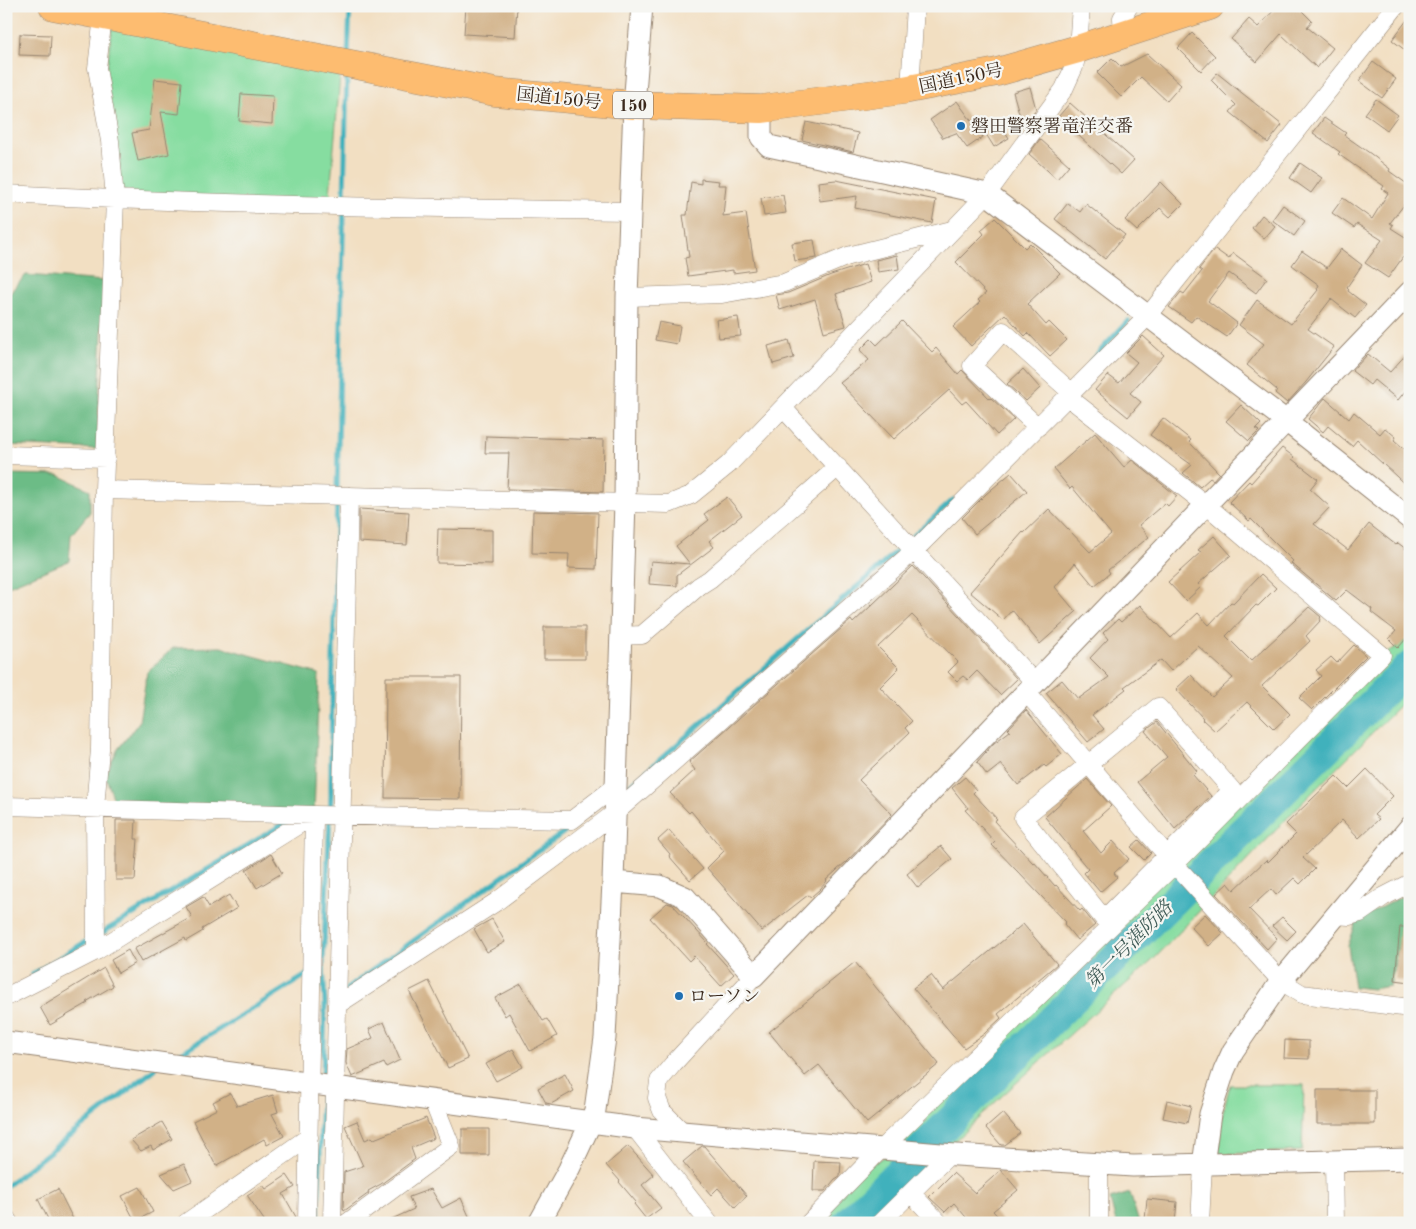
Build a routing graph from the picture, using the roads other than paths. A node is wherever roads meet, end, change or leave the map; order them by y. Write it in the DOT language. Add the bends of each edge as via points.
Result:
graph roads {
  1 [pos="53,6"];
  2 [pos="642,6"];
  3 [pos="915,6"];
  4 [pos="1081,6"];
  5 [pos="1129,6"];
  6 [pos="1210,6"];
  7 [pos="1396,6"];
  8 [pos="103,16"];
  9 [pos="1123,35"];
  10 [pos="1078,49"];
  11 [pos="910,89"];
  12 [pos="634,105"];
  13 [pos="761,109"];
  14 [pos="6,194"];
  15 [pos="987,194"];
  16 [pos="115,199"];
  17 [pos="631,211"];
  18 [pos="954,229"];
  19 [pos="1410,292"];
  20 [pos="627,296"];
  21 [pos="1148,316"];
  22 [pos="1068,392"];
  23 [pos="783,408"];
  24 [pos="1285,420"];
  25 [pos="1035,425"];
  26 [pos="6,455"];
  27 [pos="106,458"];
  28 [pos="838,467"];
  29 [pos="104,490"];
  30 [pos="342,496"];
  31 [pos="625,502"];
  32 [pos="1205,504"];
  33 [pos="1410,519"];
  34 [pos="914,550"];
  35 [pos="620,636"];
  36 [pos="1031,687"];
  37 [pos="1088,763"];
  38 [pos="616,786"];
  39 [pos="6,806"];
  40 [pos="95,808"];
  41 [pos="615,813"];
  42 [pos="314,815"];
  43 [pos="342,815"];
  44 [pos="1410,827"];
  45 [pos="1174,862"];
  46 [pos="613,882"];
  47 [pos="1410,883"];
  48 [pos="1336,915"];
  49 [pos="96,950"];
  50 [pos="754,976"];
  51 [pos="1281,981"];
  52 [pos="6,997"];
  53 [pos="337,1005"];
  54 [pos="1410,1008"];
  55 [pos="6,1042"];
  56 [pos="310,1085"];
  57 [pos="335,1088"];
  58 [pos="433,1101"];
  59 [pos="591,1122"];
  60 [pos="635,1128"];
  61 [pos="683,1132"];
  62 [pos="308,1137"];
  63 [pos="887,1149"];
  64 [pos="945,1154"];
  65 [pos="1410,1159"];
  66 [pos="1334,1161"];
  67 [pos="1099,1164"];
  68 [pos="1202,1165"];
  69 [pos="911,1192"];
  70 [pos="6,1218"];
  71 [pos="9,1223"];
  72 [pos="186,1223"];
  73 [pos="306,1223"];
  74 [pos="332,1223"];
  75 [pos="347,1223"];
  76 [pos="539,1223"];
  77 [pos="709,1223"];
  78 [pos="809,1223"];
  79 [pos="880,1223"];
  80 [pos="939,1223"];
  81 [pos="1099,1223"];
  82 [pos="1200,1223"];
  83 [pos="1335,1223"];
  1 -- 8 [label="highway, 国道150号 / 150"];
  2 -- 12 [label="street"];
  3 -- 11 [label="street"];
  4 -- 10 [label="street"];
  5 -- 9 [label="street" via="1122,18"];
  6 -- 9 [label="highway, 国道150号 / 150"];
  7 -- 21 [label="street"];
  8 -- 12 [label="highway, 国道150号 / 150" via="495,92"];
  8 -- 16 [label="street" via="97,68 110,141"];
  9 -- 10 [label="highway, 国道150号 / 150"];
  10 -- 11 [label="highway, 国道150号 / 150" via="998,72"];
  10 -- 15 [label="street" via="1064,89"];
  11 -- 13 [label="highway, 国道150号 / 150"];
  12 -- 13 [label="highway, 国道150号 / 150"];
  12 -- 17 [label="street"];
  13 -- 15 [label="street" via="760,137 768,146"];
  14 -- 16 [label="street"];
  15 -- 18 [label="street"];
  15 -- 21 [label="street"];
  16 -- 17 [label="street"];
  16 -- 27 [label="street"];
  17 -- 20 [label="street"];
  18 -- 20 [label="street" via="848,256 784,283 722,294"];
  18 -- 23 [label="street"];
  19 -- 24 [label="street"];
  20 -- 31 [label="street"];
  21 -- 22 [label="street"];
  21 -- 24 [label="street"];
  22 -- 25 [label="street"];
  22 -- 25 [label="street" via="1003,331 972,366"];
  22 -- 32 [label="street"];
  23 -- 28 [label="street"];
  23 -- 31 [label="street" via="728,466 691,495 669,504"];
  24 -- 32 [label="street"];
  24 -- 33 [label="street"];
  25 -- 34 [label="street"];
  26 -- 27 [label="street"];
  27 -- 29 [label="street"];
  28 -- 34 [label="street"];
  28 -- 35 [label="street" via="642,635"];
  29 -- 30 [label="street"];
  29 -- 40 [label="street" via="100,749"];
  30 -- 31 [label="street"];
  30 -- 43 [label="street"];
  31 -- 35 [label="street"];
  32 -- 36 [label="street"];
  32 -- 45 [label="street" via="1382,655"];
  34 -- 36 [label="street"];
  34 -- 41 [label="street"];
  35 -- 38 [label="street"];
  36 -- 37 [label="street"];
  36 -- 50 [label="street"];
  37 -- 45 [label="street"];
  37 -- 45 [label="street" via="1158,707 1232,790"];
  37 -- 45 [label="street" via="1023,818 1104,919"];
  38 -- 41 [label="street"];
  38 -- 43 [label="street" via="572,820"];
  39 -- 40 [label="street"];
  40 -- 42 [label="street"];
  40 -- 49 [label="street"];
  41 -- 46 [label="street"];
  41 -- 53 [label="street" via="496,902"];
  42 -- 43 [label="street"];
  42 -- 49 [label="street"];
  42 -- 56 [label="street"];
  43 -- 53 [label="street"];
  44 -- 48 [label="street"];
  45 -- 51 [label="street"];
  45 -- 63 [label="street"];
  46 -- 50 [label="street" via="660,886 685,897"];
  46 -- 59 [label="street" via="605,1038"];
  47 -- 48 [label="street" via="1360,913"];
  48 -- 51 [label="street"];
  49 -- 52 [label="street"];
  50 -- 61 [label="street" via="659,1081 657,1098 662,1111"];
  51 -- 54 [label="street" via="1302,994"];
  51 -- 68 [label="street" via="1233,1051 1224,1071 1210,1114"];
  53 -- 57 [label="street"];
  55 -- 56 [label="street"];
  56 -- 57 [label="street"];
  56 -- 62 [label="street"];
  57 -- 58 [label="street"];
  57 -- 74 [label="street"];
  58 -- 59 [label="street"];
  58 -- 75 [label="street" via="451,1146"];
  59 -- 60 [label="street"];
  59 -- 76 [label="street"];
  60 -- 61 [label="street"];
  60 -- 77 [label="street"];
  61 -- 63 [label="street"];
  62 -- 72 [label="street"];
  62 -- 73 [label="street"];
  63 -- 64 [label="street"];
  63 -- 78 [label="street"];
  64 -- 67 [label="street"];
  64 -- 69 [label="street"];
  65 -- 66 [label="street"];
  66 -- 68 [label="street"];
  66 -- 83 [label="street"];
  67 -- 68 [label="street"];
  67 -- 81 [label="street"];
  68 -- 82 [label="street"];
  69 -- 79 [label="street"];
  69 -- 80 [label="street"];
  70 -- 71 [label="street"];
}
